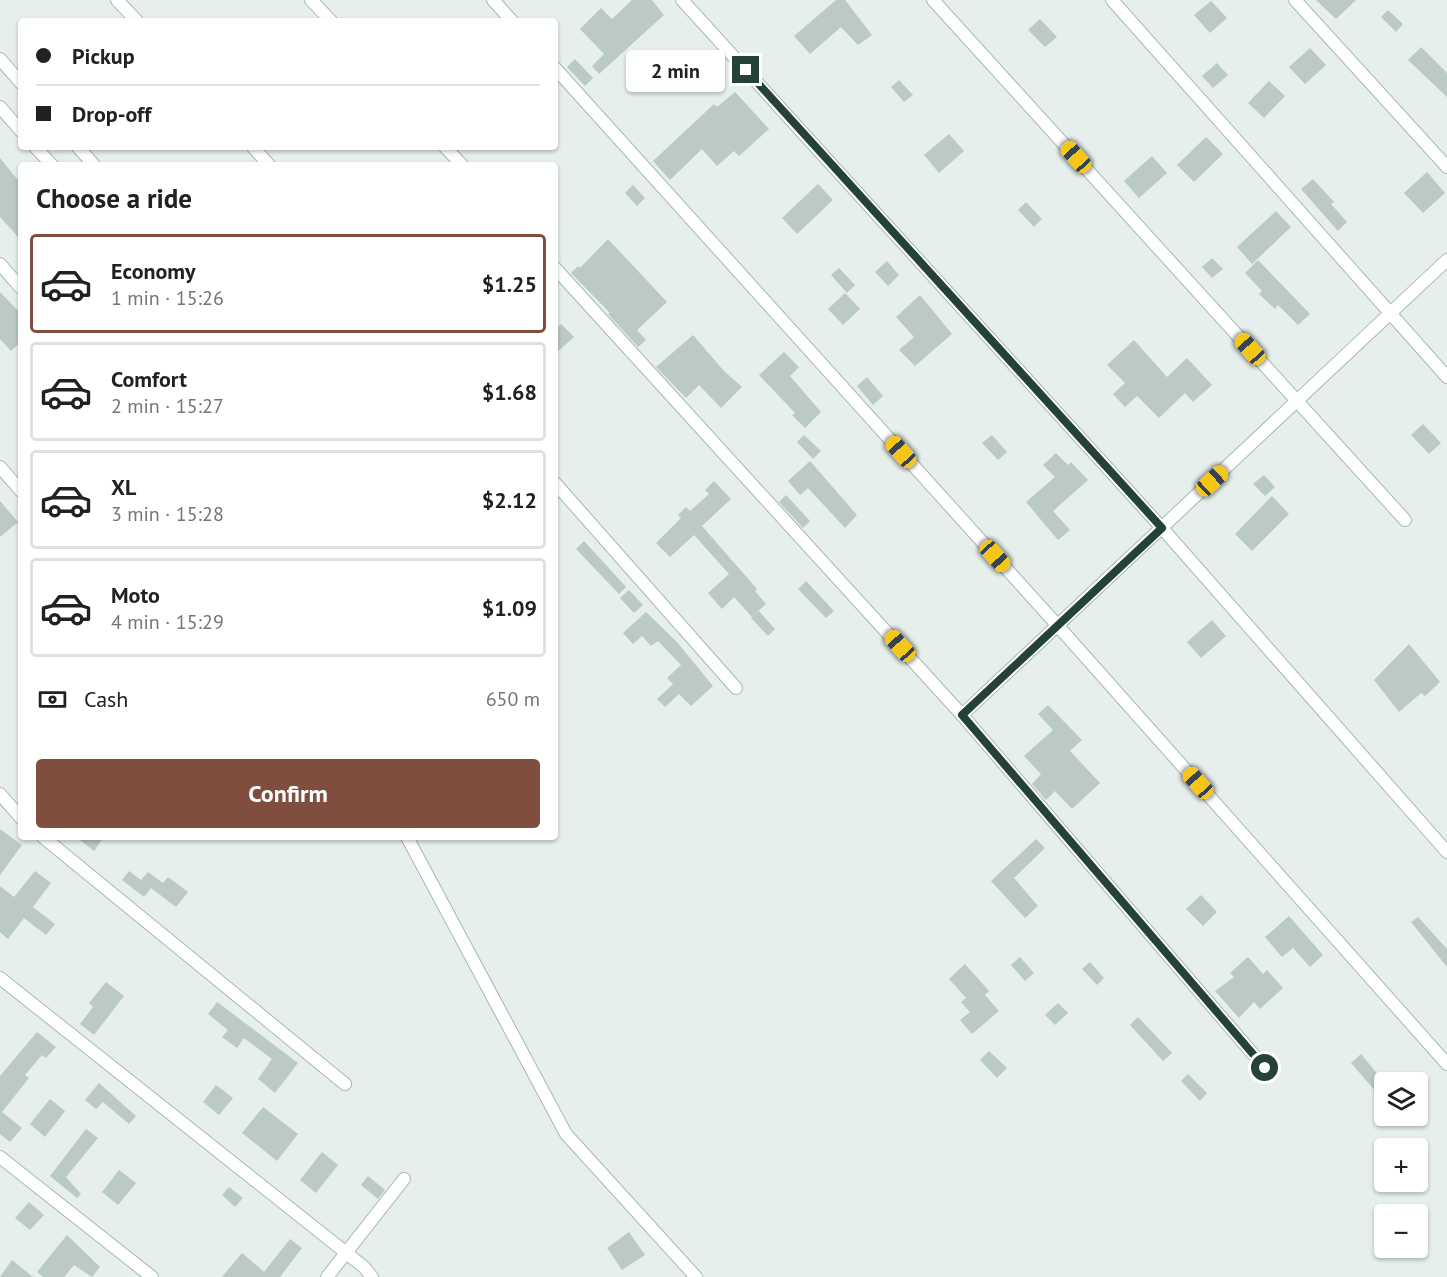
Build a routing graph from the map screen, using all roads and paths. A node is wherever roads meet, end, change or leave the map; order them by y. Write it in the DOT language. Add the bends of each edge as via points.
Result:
graph roads {
  1 [pos="117,0"];
  2 [pos="312,0"];
  3 [pos="493,0"];
  4 [pos="682,0"];
  5 [pos="933,0"];
  6 [pos="1112,0"];
  7 [pos="1295,0"];
  8 [pos="134,18"];
  9 [pos="328,18"];
  10 [pos="509,18"];
  11 [pos="0,59"];
  12 [pos="558,71"];
  13 [pos="18,80"];
  14 [pos="0,107"];
  15 [pos="18,128"];
  16 [pos="38,150"];
  17 [pos="81,150"];
  18 [pos="255,150"];
  19 [pos="448,150"];
  20 [pos="49,162"];
  21 [pos="91,162"];
  22 [pos="266,162"];
  23 [pos="459,162"];
  24 [pos="1447,167"];
  25 [pos="1447,260"];
  26 [pos="0,264"];
  27 [pos="558,271"];
  28 [pos="18,285"];
  29 [pos="1390,314"];
  30 [pos="1447,377"];
  31 [pos="1297,401"];
  32 [pos="0,467"];
  33 [pos="558,486"];
  34 [pos="18,488"];
  35 [pos="1405,520"];
  36 [pos="1162,528"];
  37 [pos="1058,626"];
  38 [pos="736,688"];
  39 [pos="962,715"];
  40 [pos="0,794"];
  41 [pos="18,815"];
  42 [pos="47,840"];
  43 [pos="409,840"];
  44 [pos="1447,852"];
  45 [pos="0,978"];
  46 [pos="1447,1064"];
  47 [pos="1265,1068"];
  48 [pos="345,1084"];
  49 [pos="0,1157"];
  50 [pos="404,1179"];
  51 [pos="346,1253"];
  52 [pos="152,1277"];
  53 [pos="327,1277"];
  54 [pos="372,1277"];
  55 [pos="696,1277"];
  1 -- 8 [label="street"];
  2 -- 9 [label="street"];
  3 -- 10 [label="street"];
  4 -- 36 [label="street"];
  5 -- 31 [label="street"];
  6 -- 29 [label="street"];
  7 -- 24 [label="street"];
  11 -- 13 [label="street"];
  12 -- 37 [label="street"];
  14 -- 15 [label="street"];
  16 -- 20 [label="street"];
  17 -- 21 [label="street"];
  18 -- 22 [label="street"];
  19 -- 23 [label="street"];
  25 -- 29 [label="street"];
  26 -- 28 [label="street"];
  27 -- 39 [label="street"];
  29 -- 30 [label="street"];
  29 -- 31 [label="street"];
  31 -- 35 [label="street"];
  31 -- 36 [label="street"];
  32 -- 34 [label="street"];
  33 -- 38 [label="street"];
  36 -- 37 [label="street"];
  36 -- 44 [label="street"];
  37 -- 39 [label="street"];
  37 -- 46 [label="street"];
  39 -- 47 [label="street"];
  40 -- 41 [label="street"];
  42 -- 48 [label="street"];
  43 -- 55 [label="street" via="566,1134"];
  45 -- 51 [label="street"];
  49 -- 52 [label="street"];
  50 -- 51 [label="street"];
  51 -- 53 [label="street"];
  51 -- 54 [label="street"];
}
